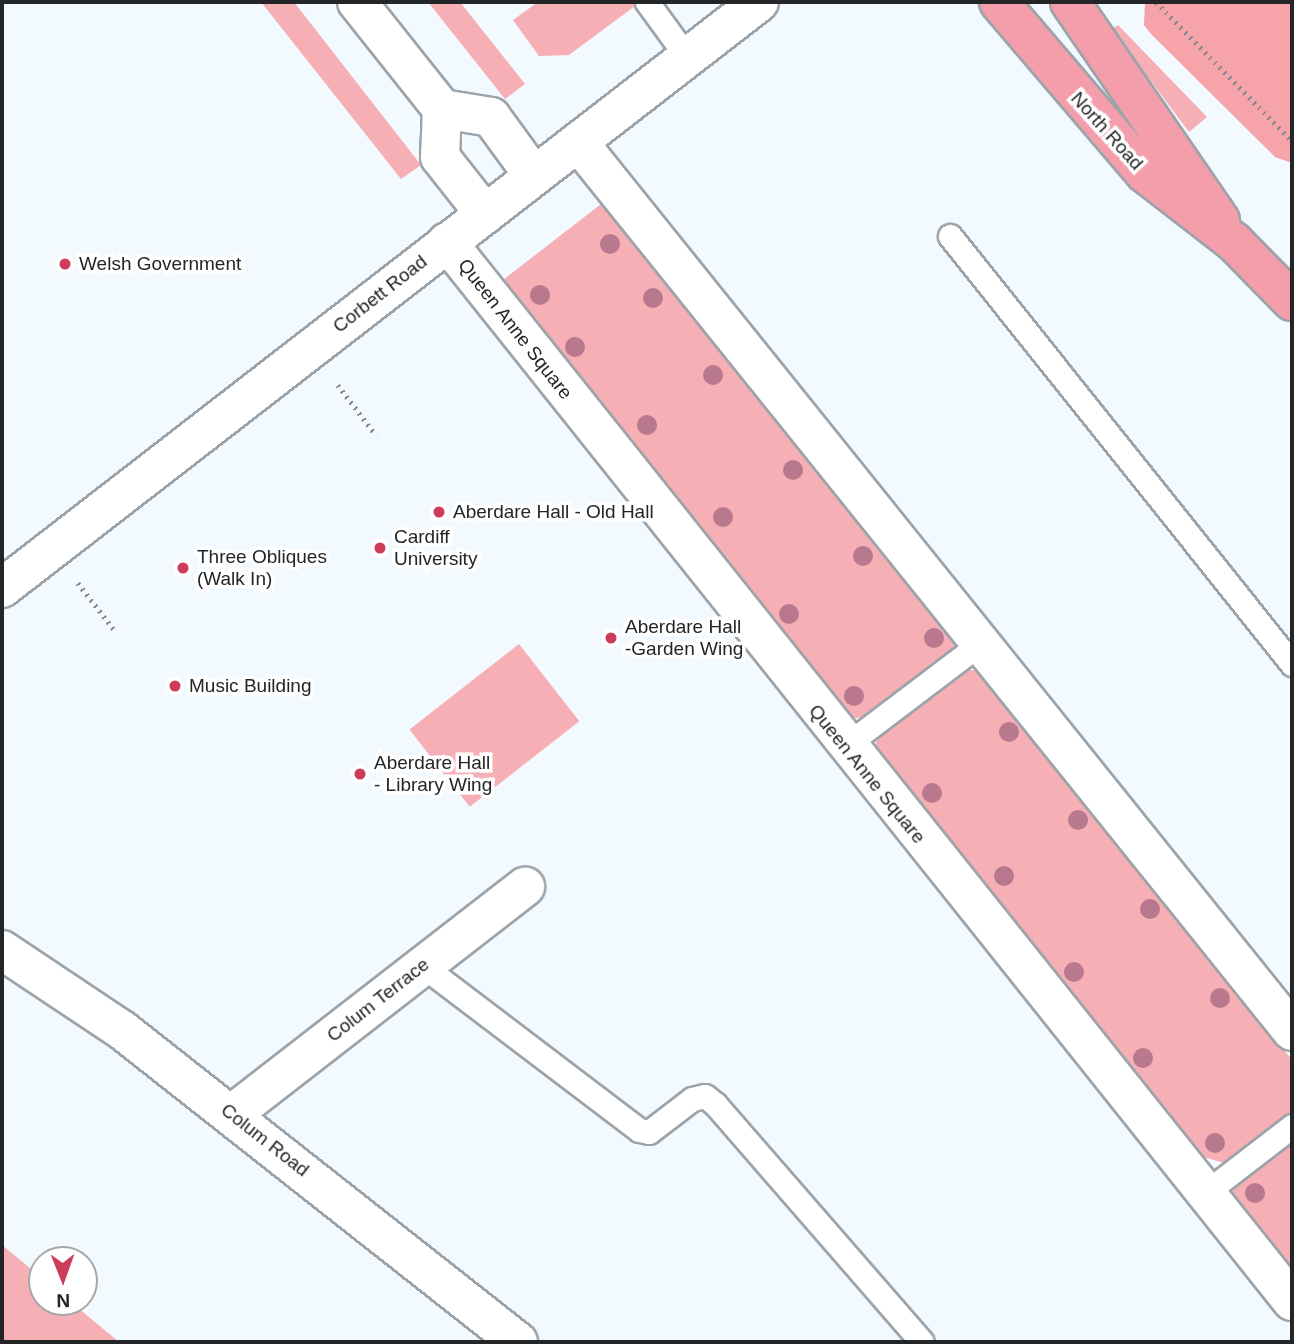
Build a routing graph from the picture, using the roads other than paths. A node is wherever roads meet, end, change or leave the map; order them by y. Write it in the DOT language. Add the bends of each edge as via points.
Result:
graph roads {
  1 [pos="357,2"];
  2 [pos="647,2"];
  3 [pos="760,2"];
  4 [pos="999,2"];
  5 [pos="1070,2"];
  6 [pos="687,57"];
  7 [pos="442,109"];
  8 [pos="578,142"];
  9 [pos="534,176"];
  10 [pos="485,214"];
  11 [pos="950,236"];
  12 [pos="447,242"];
  13 [pos="1234,242"];
  14 [pos="1292,301"];
  15 [pos="2,588"];
  16 [pos="982,642"];
  17 [pos="1292,664"];
  18 [pos="845,746"];
  19 [pos="525,887"];
  20 [pos="2,950"];
  21 [pos="423,966"];
  22 [pos="1292,1031"];
  23 [pos="232,1114"];
  24 [pos="1292,1126"];
  25 [pos="1205,1193"];
  26 [pos="1292,1301"];
  27 [pos="518,1342"];
  28 [pos="922,1342"];
  1 -- 7 [label="street"];
  2 -- 6 [label="lane"];
  3 -- 6 [label="street, Corbett Road"];
  4 -- 13 [label="main road, North Road" via="1145,173"];
  5 -- 13 [label="main road, North Road"];
  6 -- 8 [label="street, Corbett Road"];
  7 -- 9 [label="street" via="491,117"];
  7 -- 10 [label="street" via="440,157"];
  8 -- 9 [label="street, Corbett Road"];
  8 -- 16 [label="street" via="776,396"];
  9 -- 10 [label="street, Corbett Road"];
  10 -- 12 [label="street, Corbett Road"];
  11 -- 17 [label="lane"];
  12 -- 15 [label="street, Corbett Road"];
  12 -- 18 [label="street, Queen Anne Square"];
  13 -- 14 [label="main road, North Road"];
  16 -- 18 [label="lane"];
  16 -- 22 [label="street"];
  18 -- 25 [label="street, Queen Anne Square"];
  19 -- 21 [label="street, Colum Terrace"];
  20 -- 23 [label="street, Colum Road" via="122,1030"];
  21 -- 23 [label="street, Colum Terrace"];
  21 -- 28 [label="lane" via="639,1130 649,1132 692,1099 705,1096"];
  23 -- 27 [label="street, Colum Road"];
  24 -- 25 [label="lane"];
  25 -- 26 [label="street, Queen Anne Square"];
}
